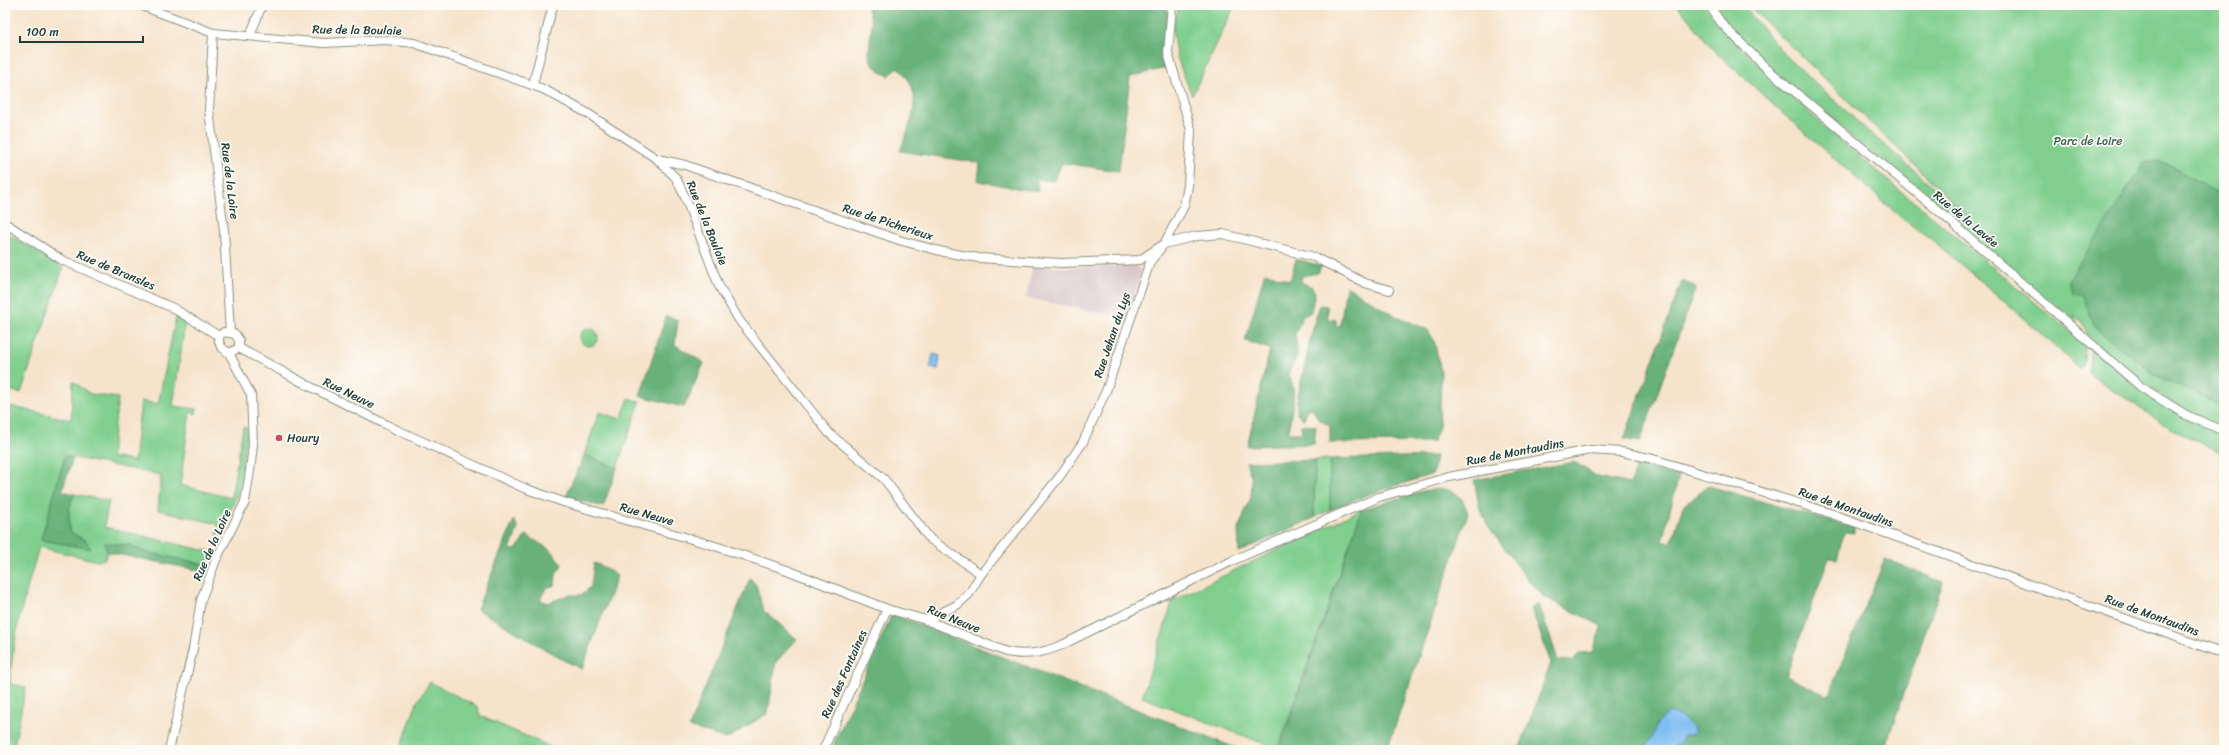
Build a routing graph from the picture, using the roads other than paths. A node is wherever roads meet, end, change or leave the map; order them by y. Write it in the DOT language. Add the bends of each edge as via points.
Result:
graph roads {
  1 [pos="140,5"];
  2 [pos="262,5"];
  3 [pos="553,5"];
  4 [pos="1172,5"];
  5 [pos="1709,5"];
  6 [pos="213,33"];
  7 [pos="250,36"];
  8 [pos="533,84"];
  9 [pos="657,159"];
  10 [pos="691,167"];
  11 [pos="678,182"];
  12 [pos="5,223"];
  13 [pos="1164,244"];
  14 [pos="1389,290"];
  15 [pos="230,332"];
  16 [pos="219,336"];
  17 [pos="239,348"];
  18 [pos="230,353"];
  19 [pos="2224,431"];
  20 [pos="981,574"];
  21 [pos="887,609"];
  22 [pos="926,620"];
  23 [pos="1062,645"];
  24 [pos="2224,654"];
  25 [pos="168,750"];
  26 [pos="822,750"];
  1 -- 6 [label="street, Rue de la Boulaie"];
  2 -- 7 [label="street"];
  3 -- 8 [label="street"];
  4 -- 13 [label="street, Rue Jehan du Lys" via="1168,53 1191,130 1184,206"];
  5 -- 19 [label="street, Rue de la Levée" via="1722,24 1765,67 1941,213 2141,387 2186,415"];
  6 -- 7 [label="street, Rue de la Boulaie"];
  6 -- 15 [label="street, Rue de la Loire" via="209,110 224,231"];
  7 -- 8 [label="street, Rue de la Boulaie" via="324,44 386,40 414,44"];
  8 -- 9 [label="street, Rue de la Boulaie" via="565,100"];
  9 -- 10 [label="street, Rue de Picherieux"];
  9 -- 11 [label="street, Rue de la Boulaie"];
  10 -- 11 [label="street" via="679,175"];
  10 -- 13 [label="street, Rue de Picherieux" via="902,241 979,258 1061,263 1140,260"];
  11 -- 20 [label="street, Rue de la Boulaie" via="719,286 739,320 829,433 884,479 930,539"];
  12 -- 16 [label="street, Rue de Bransles" via="62,260 173,308"];
  13 -- 14 [label="street" via="1197,236 1223,234 1314,257 1366,283"];
  13 -- 20 [label="street, Rue Jehan du Lys" via="1150,262 1106,391 1083,442 1060,476"];
  15 -- 16 [label="street" via="224,332"];
  15 -- 17 [label="street" via="239,340"];
  16 -- 18 [label="street" via="221,348"];
  17 -- 18 [label="street"];
  17 -- 21 [label="street, Rue Neuve" via="395,429 524,488 764,562"];
  18 -- 25 [label="street, Rue de la Loire" via="251,395 254,445 250,471 245,502 216,560 201,600 193,649"];
  20 -- 22 [label="street, Rue Jehan du Lys" via="969,594 957,605"];
  21 -- 22 [label="street, Rue Neuve"];
  21 -- 26 [label="street, Rue des Fontaines"];
  22 -- 23 [label="street, Rue Neuve" via="1018,655 1044,652"];
  23 -- 24 [label="street, Rue de Montaudins" via="1244,556 1379,497 1449,477 1590,450 1648,457 1821,510"];
}
